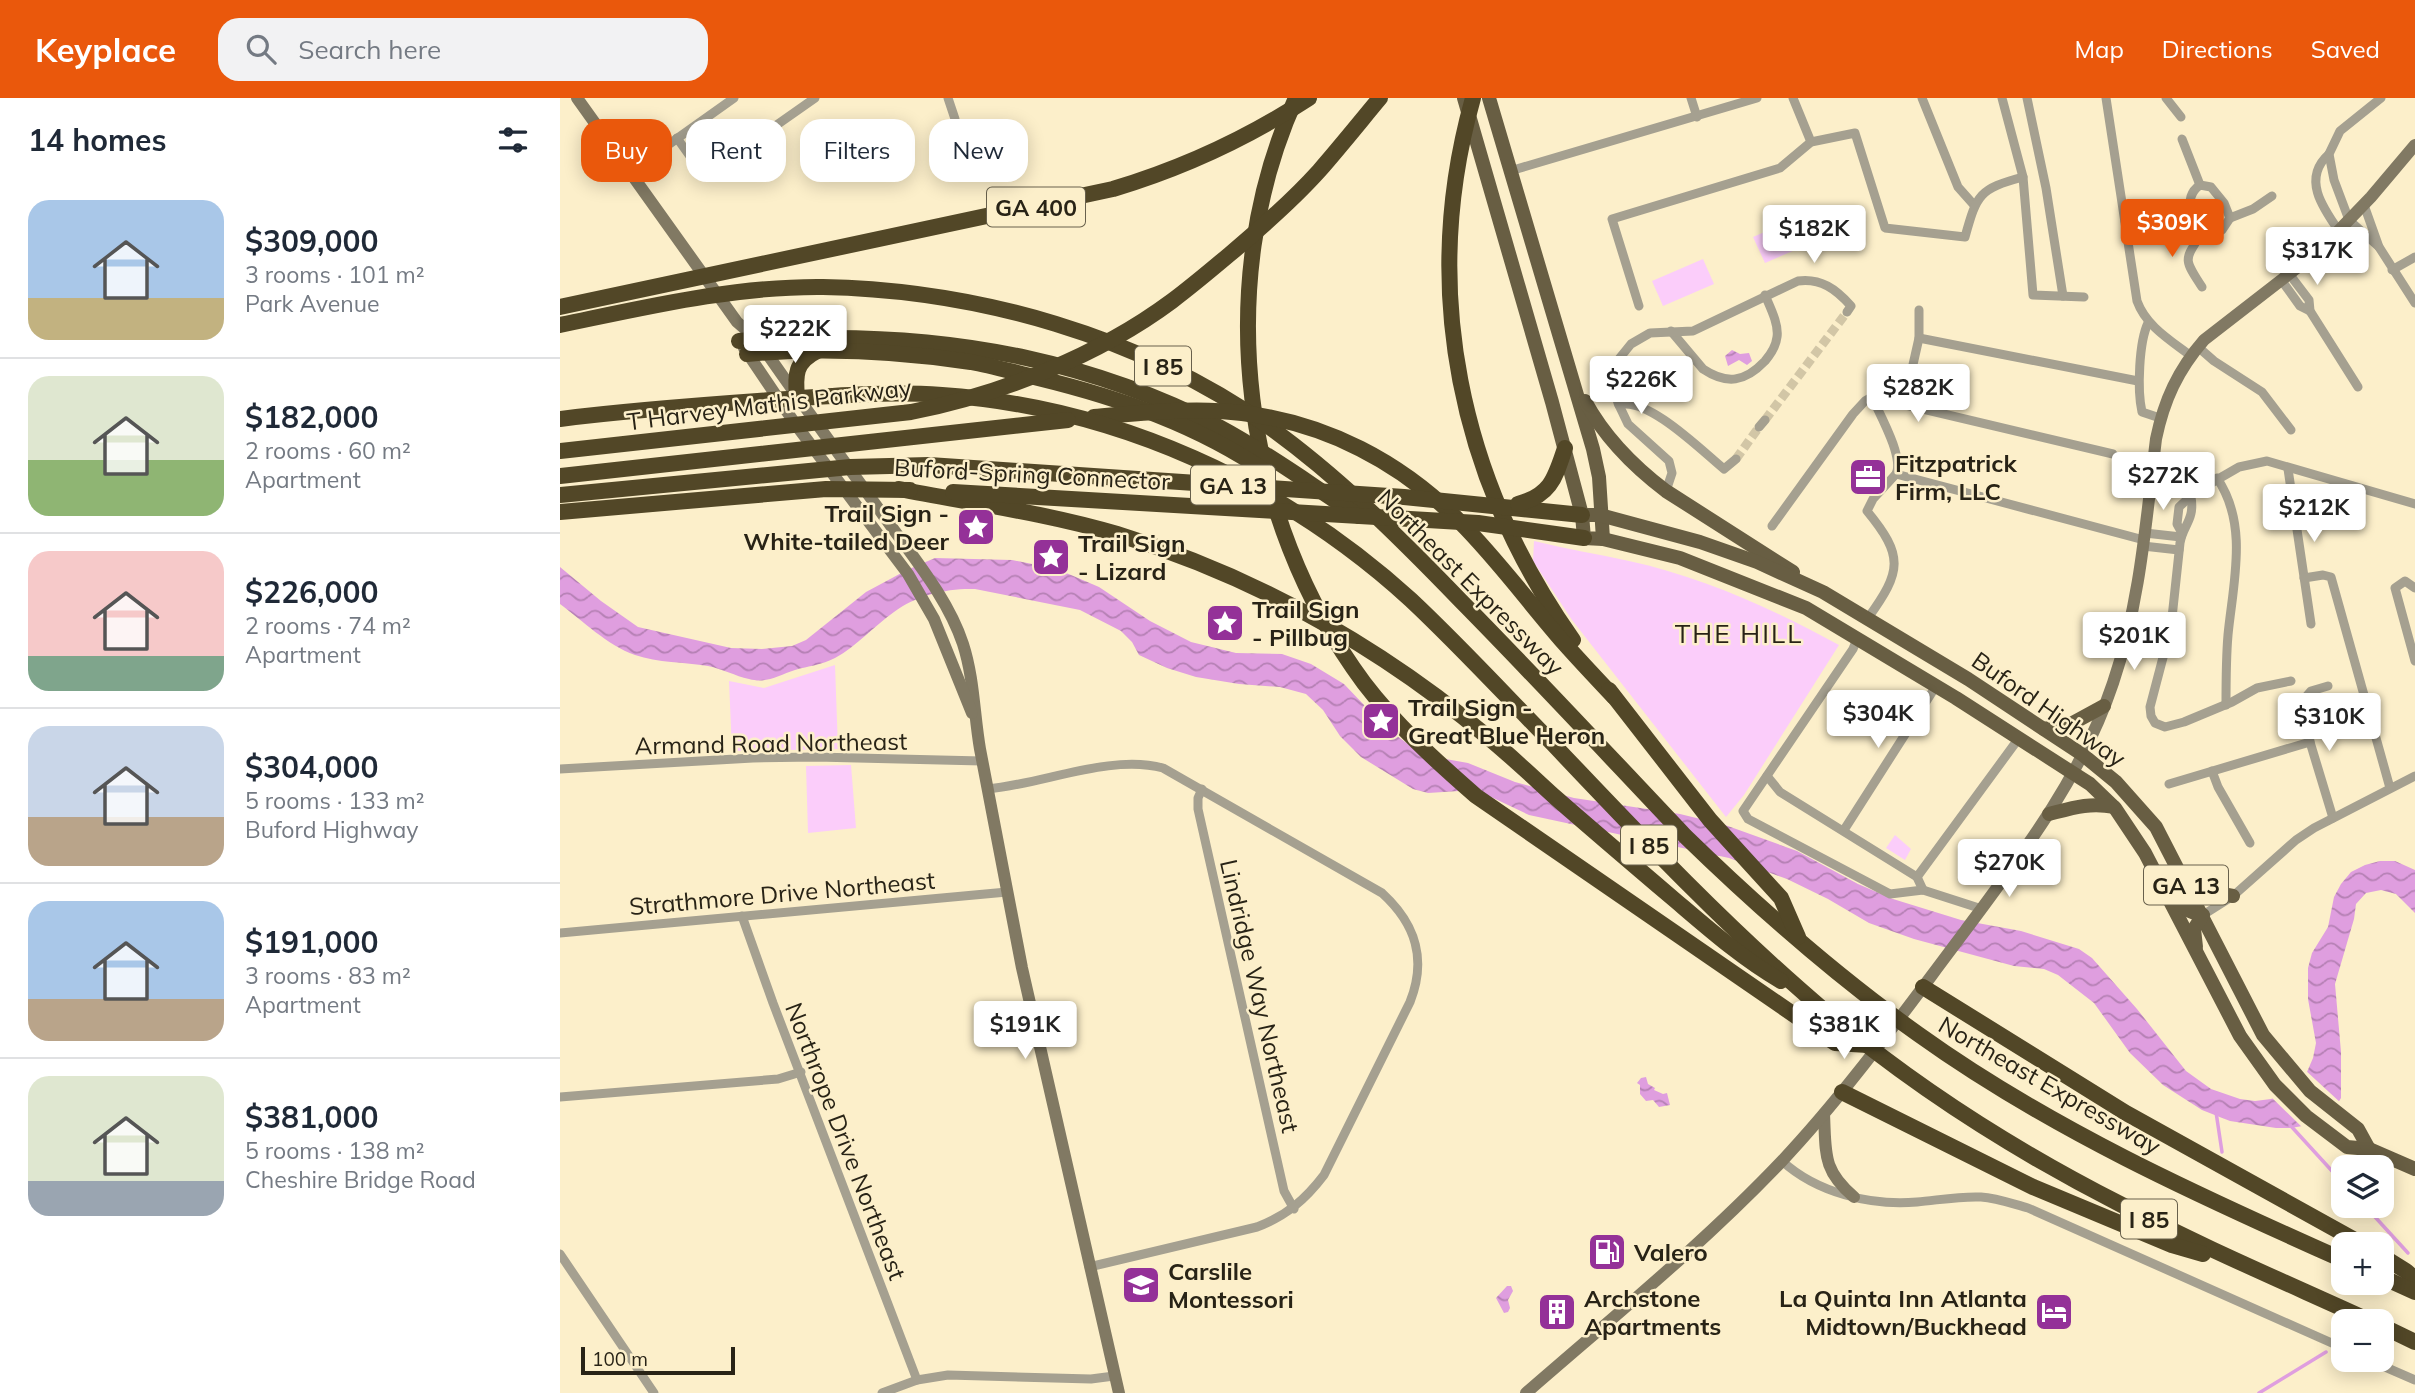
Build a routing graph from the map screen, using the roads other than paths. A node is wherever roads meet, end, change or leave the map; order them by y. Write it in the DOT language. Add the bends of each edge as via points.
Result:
graph roads {
  1 [pos="576,98"];
  2 [pos="734,98"];
  3 [pos="815,98"];
  4 [pos="948,98"];
  5 [pos="1296,98"];
  6 [pos="1309,98"];
  7 [pos="1380,98"];
  8 [pos="1464,98"];
  9 [pos="1473,98"];
  10 [pos="1489,98"];
  11 [pos="1691,98"];
  12 [pos="1757,98"];
  13 [pos="1793,98"];
  14 [pos="1922,98"];
  15 [pos="2002,98"];
  16 [pos="2028,98"];
  17 [pos="2106,98"];
  18 [pos="2166,98"];
  19 [pos="2381,98"];
  20 [pos="1697,117"];
  21 [pos="2181,117"];
  22 [pos="591,119"];
  23 [pos="955,119"];
  24 [pos="677,138"];
  25 [pos="2182,139"];
  26 [pos="672,142"];
  27 [pos="1811,142"];
  28 [pos="2415,145"];
  29 [pos="2329,154"];
  30 [pos="1510,171"];
  31 [pos="2023,177"];
  32 [pos="2334,180"];
  33 [pos="636,182"];
  34 [pos="2315,183"];
  35 [pos="2200,185"];
  36 [pos="2272,195"];
  37 [pos="1974,205"];
  38 [pos="2364,205"];
  39 [pos="2190,209"];
  40 [pos="2230,218"];
  41 [pos="2349,220"];
  42 [pos="2125,221"];
  43 [pos="2203,231"];
  44 [pos="2339,231"];
  45 [pos="2379,247"];
  46 [pos="2415,257"];
  47 [pos="2392,270"];
  48 [pos="2286,278"];
  49 [pos="2202,287"];
  50 [pos="1765,295"];
  51 [pos="2063,296"];
  52 [pos="2084,297"];
  53 [pos="2415,303"];
  54 [pos="1639,306"];
  55 [pos="560,307"];
  56 [pos="1919,310"];
  57 [pos="1847,312"];
  58 [pos="737,322"];
  59 [pos="2148,323"];
  60 [pos="560,325"];
  61 [pos="1671,331"];
  62 [pos="1919,338"];
  63 [pos="761,345"];
  64 [pos="743,347"];
  65 [pos="817,351"];
  66 [pos="2194,352"];
  67 [pos="1912,369"];
  68 [pos="1570,374"];
  69 [pos="2138,381"];
  70 [pos="2358,387"];
  71 [pos="797,397"];
  72 [pos="1872,397"];
  73 [pos="1619,405"];
  74 [pos="2160,418"];
  75 [pos="560,419"];
  76 [pos="2291,430"];
  77 [pos="1565,448"];
  78 [pos="560,451"];
  79 [pos="2113,454"];
  80 [pos="1735,458"];
  81 [pos="2288,469"];
  82 [pos="1896,474"];
  83 [pos="560,476"];
  84 [pos="2217,478"];
  85 [pos="900,489"];
  86 [pos="1666,491"];
  87 [pos="560,495"];
  88 [pos="2415,504"];
  89 [pos="1512,506"];
  90 [pos="560,512"];
  91 [pos="1583,514"];
  92 [pos="1600,514"];
  93 [pos="1772,526"];
  94 [pos="2181,535"];
  95 [pos="1335,538"];
  96 [pos="1584,538"];
  97 [pos="1603,539"];
  98 [pos="2144,539"];
  99 [pos="1408,547"];
  100 [pos="2179,550"];
  101 [pos="2304,578"];
  102 [pos="2415,589"];
  103 [pos="1823,592"];
  104 [pos="1868,618"];
  105 [pos="2311,624"];
  106 [pos="1857,639"];
  107 [pos="2415,661"];
  108 [pos="2291,681"];
  109 [pos="1936,686"];
  110 [pos="2329,687"];
  111 [pos="1614,697"];
  112 [pos="2226,705"];
  113 [pos="2104,706"];
  114 [pos="975,720"];
  115 [pos="2044,729"];
  116 [pos="2019,738"];
  117 [pos="2310,742"];
  118 [pos="2083,755"];
  119 [pos="982,761"];
  120 [pos="560,769"];
  121 [pos="2212,771"];
  122 [pos="2073,773"];
  123 [pos="1767,776"];
  124 [pos="2415,776"];
  125 [pos="2169,785"];
  126 [pos="2390,788"];
  127 [pos="987,789"];
  128 [pos="1202,789"];
  129 [pos="2115,808"];
  130 [pos="2049,814"];
  131 [pos="2333,818"];
  132 [pos="1844,830"];
  133 [pos="2250,843"];
  134 [pos="2145,853"];
  135 [pos="1917,877"];
  136 [pos="2186,884"];
  137 [pos="1923,890"];
  138 [pos="1007,892"];
  139 [pos="2233,896"];
  140 [pos="1982,908"];
  141 [pos="2203,915"];
  142 [pos="743,916"];
  143 [pos="560,933"];
  144 [pos="1801,943"];
  145 [pos="2196,951"];
  146 [pos="1926,983"];
  147 [pos="1806,994"];
  148 [pos="1871,1048"];
  149 [pos="801,1072"];
  150 [pos="1842,1092"];
  151 [pos="560,1097"];
  152 [pos="1824,1114"];
  153 [pos="2369,1149"];
  154 [pos="1782,1161"];
  155 [pos="2415,1169"];
  156 [pos="1854,1197"];
  157 [pos="1294,1209"];
  158 [pos="2340,1232"];
  159 [pos="560,1254"];
  160 [pos="2331,1255"];
  161 [pos="2394,1264"];
  162 [pos="1089,1267"];
  163 [pos="2249,1267"];
  164 [pos="2415,1279"];
  165 [pos="2394,1282"];
  166 [pos="2415,1292"];
  167 [pos="2344,1309"];
  168 [pos="2394,1332"];
  169 [pos="2415,1342"];
  170 [pos="2331,1343"];
  171 [pos="2394,1371"];
  172 [pos="1114,1376"];
  173 [pos="916,1380"];
  174 [pos="2415,1380"];
  175 [pos="653,1393"];
  176 [pos="882,1393"];
  177 [pos="1119,1393"];
  178 [pos="1526,1393"];
  1 -- 22 [label="main road"];
  2 -- 24 [label="street"];
  3 -- 24 [label="street" via="704,176"];
  4 -- 23 [label="street"];
  5 -- 148 [label="highway" via="1261,208 1252,259 1249,361 1256,432 1274,502 1305,582 1332,633 1391,715 1476,796 1835,1043"];
  6 -- 55 [label="highway, GA 400" via="1219,149 1113,189"];
  7 -- 78 [label="highway, T Harvey Mathis Parkway" via="1319,171 1261,229 1171,302 1051,369 950,404 850,420"];
  8 -- 77 [label="main road"];
  9 -- 111 [label="highway" via="1452,211 1450,289 1454,352 1463,397 1498,509 1529,572"];
  10 -- 30 [label="main road"];
  11 -- 20 [label="street"];
  12 -- 20 [label="street"];
  13 -- 27 [label="street"];
  14 -- 37 [label="street" via="1958,187"];
  15 -- 31 [label="street"];
  16 -- 51 [label="street"];
  17 -- 42 [label="street"];
  18 -- 21 [label="street"];
  19 -- 29 [label="street" via="2340,131"];
  20 -- 30 [label="street"];
  24 -- 26 [label="street"];
  25 -- 35 [label="street"];
  27 -- 37 [label="street" via="1854,133 1885,229 1965,237"];
  27 -- 54 [label="street" via="1780,168 1612,219"];
  28 -- 38 [label="main road"];
  29 -- 32 [label="street"];
  29 -- 34 [label="street" via="2320,162"];
  30 -- 68 [label="main road"];
  31 -- 37 [label="street" via="1993,185"];
  31 -- 51 [label="street" via="2034,295"];
  32 -- 34 [label="street"];
  32 -- 41 [label="street"];
  33 -- 58 [label="main road"];
  34 -- 44 [label="street" via="2321,206"];
  35 -- 39 [label="street" via="2192,194"];
  35 -- 40 [label="street" via="2211,187"];
  36 -- 40 [label="street"];
  38 -- 41 [label="main road"];
  38 -- 45 [label="street"];
  39 -- 42 [label="street"];
  39 -- 43 [label="street"];
  40 -- 43 [label="street" via="2222,230 2209,236"];
  41 -- 44 [label="main road"];
  41 -- 45 [label="street"];
  42 -- 59 [label="street" via="2137,301"];
  43 -- 49 [label="street" via="2187,265"];
  44 -- 48 [label="main road"];
  45 -- 47 [label="street"];
  46 -- 47 [label="street"];
  47 -- 53 [label="street"];
  48 -- 66 [label="main road" via="2218,328"];
  48 -- 70 [label="street" via="2300,306 2310,311"];
  50 -- 57 [label="street" via="1792,282 1812,279 1843,297 1851,306"];
  50 -- 61 [label="street" via="1693,331"];
  50 -- 61 [label="street" via="1778,335 1768,357 1744,377 1720,379 1708,373"];
  51 -- 52 [label="street"];
  56 -- 62 [label="street"];
  58 -- 63 [label="main road"];
  58 -- 64 [label="main road"];
  59 -- 66 [label="street"];
  59 -- 69 [label="street"];
  60 -- 99 [label="highway, Northeast Expressway / I 85" via="674,301 820,287 917,294 1000,309 1067,327 1182,375 1299,449"];
  61 -- 73 [label="street" via="1650,333 1631,344 1619,359 1611,373"];
  62 -- 67 [label="street"];
  62 -- 69 [label="street"];
  63 -- 64 [label="highway"];
  63 -- 65 [label="highway"];
  63 -- 71 [label="main road"];
  63 -- 99 [label="highway" via="906,339 1005,353 1110,379 1219,427"];
  64 -- 114 [label="main road" via="908,574 934,619"];
  65 -- 71 [label="highway" via="802,360 795,382"];
  65 -- 95 [label="highway" via="973,362 1095,391 1189,428 1255,464 1306,499"];
  66 -- 74 [label="main road" via="2173,384"];
  66 -- 76 [label="street" via="2262,392"];
  68 -- 86 [label="main road" via="1611,441"];
  68 -- 92 [label="main road" via="1599,477"];
  69 -- 74 [label="street" via="2142,412"];
  71 -- 114 [label="main road" via="912,554 947,610 969,666"];
  72 -- 79 [label="street"];
  72 -- 82 [label="street" via="1896,454"];
  72 -- 93 [label="street" via="1853,414"];
  73 -- 80 [label="street" via="1632,403 1651,411 1724,469"];
  73 -- 86 [label="street" via="1628,424 1669,461 1672,473"];
  74 -- 98 [label="main road"];
  75 -- 95 [label="highway, I 85" via="853,394 966,397 1061,414 1126,432 1208,464"];
  77 -- 89 [label="highway" via="1545,491"];
  77 -- 91 [label="main road"];
  81 -- 84 [label="street" via="2267,461"];
  81 -- 88 [label="street"];
  81 -- 101 [label="street"];
  82 -- 98 [label="street"];
  82 -- 104 [label="street" via="1867,511 1887,535 1894,552 1892,580"];
  83 -- 111 [label="highway" via="1091,417 1202,411 1256,415 1323,432 1390,464 1447,509"];
  84 -- 94 [label="street" via="2179,507"];
  84 -- 112 [label="street" via="2227,493 2237,532"];
  85 -- 90 [label="highway, Buford-Spring Connector / GA 13" via="811,490"];
  85 -- 96 [label="highway, Buford-Spring Connector / GA 13" via="1478,523"];
  85 -- 147 [label="highway" via="1115,534 1195,562 1318,619 1452,708 1755,966"];
  86 -- 103 [label="main road"];
  87 -- 89 [label="highway, Buford-Spring Connector / GA 13" via="882,465 981,467"];
  89 -- 91 [label="highway, Buford-Spring Connector / GA 13"];
  91 -- 92 [label="main road, Buford Highway / GA 13"];
  91 -- 96 [label="main road"];
  92 -- 97 [label="main road"];
  92 -- 103 [label="main road, Buford Highway / GA 13" via="1700,542"];
  94 -- 98 [label="street"];
  94 -- 100 [label="street"];
  95 -- 147 [label="highway, I 85" via="1429,618 1684,881"];
  96 -- 97 [label="main road, Buford Highway / GA 13"];
  97 -- 106 [label="main road, Buford Highway / GA 13" via="1680,558 1749,584 1807,608"];
  98 -- 100 [label="street"];
  98 -- 113 [label="main road" via="2130,627"];
  99 -- 144 [label="highway, Northeast Expressway / I 85" via="1685,836"];
  100 -- 112 [label="street" via="2171,627 2151,716 2165,727"];
  101 -- 105 [label="street"];
  101 -- 126 [label="street" via="2331,577"];
  102 -- 107 [label="street" via="2406,581 2395,588"];
  103 -- 104 [label="main road, Buford Highway / GA 13"];
  104 -- 115 [label="main road, Buford Highway / GA 13"];
  106 -- 109 [label="main road, Buford Highway / GA 13"];
  106 -- 123 [label="street"];
  108 -- 112 [label="street" via="2257,688"];
  109 -- 116 [label="main road, Buford Highway / GA 13"];
  109 -- 132 [label="street"];
  110 -- 117 [label="street" via="2311,691 2305,698"];
  111 -- 144 [label="highway" via="1710,820 1781,898"];
  113 -- 115 [label="main road" via="2075,723"];
  113 -- 118 [label="main road"];
  114 -- 119 [label="main road"];
  115 -- 118 [label="main road, Buford Highway / GA 13"];
  116 -- 122 [label="main road, Buford Highway / GA 13"];
  116 -- 135 [label="street"];
  117 -- 121 [label="street"];
  117 -- 131 [label="street"];
  118 -- 122 [label="main road"];
  118 -- 136 [label="main road, Buford Highway / GA 13" via="2116,782 2156,827"];
  119 -- 120 [label="street, Armand Road Northeast" via="765,757"];
  119 -- 127 [label="main road"];
  121 -- 125 [label="street"];
  121 -- 133 [label="street"];
  122 -- 129 [label="main road, Buford Highway / GA 13"];
  122 -- 130 [label="main road"];
  123 -- 132 [label="street" via="1780,792"];
  123 -- 137 [label="street" via="1743,811 1748,819 1890,894"];
  124 -- 126 [label="street"];
  126 -- 131 [label="street"];
  127 -- 128 [label="street" via="1132,763 1163,768"];
  127 -- 138 [label="main road"];
  128 -- 157 [label="street, Lindridge Way Northeast" via="1198,809 1284,1191"];
  128 -- 157 [label="street" via="1382,893 1405,918 1416,946 1418,976 1410,1002 1324,1174"];
  129 -- 130 [label="main road" via="2083,805"];
  129 -- 134 [label="main road, Buford Highway / GA 13"];
  130 -- 140 [label="main road"];
  131 -- 139 [label="street" via="2296,839"];
  132 -- 135 [label="street"];
  134 -- 141 [label="main road" via="2181,907"];
  134 -- 145 [label="main road, Buford Highway / GA 13"];
  135 -- 137 [label="street"];
  136 -- 139 [label="main road"];
  136 -- 141 [label="main road, Buford Highway / GA 13"];
  137 -- 140 [label="street"];
  138 -- 142 [label="street, Strathmore Drive Northeast"];
  138 -- 162 [label="main road"];
  139 -- 141 [label="street"];
  140 -- 146 [label="main road"];
  141 -- 145 [label="main road" via="2194,929"];
  141 -- 153 [label="main road, Buford Highway / GA 13" via="2263,1035 2311,1091 2358,1129"];
  142 -- 143 [label="street, Strathmore Drive Northeast"];
  142 -- 149 [label="street, Northrope Drive Northeast"];
  144 -- 160 [label="highway, Northeast Expressway / I 85" via="1920,1035 2102,1146"];
  145 -- 153 [label="main road, Buford Highway / GA 13" via="2246,1047 2282,1093 2336,1140 2347,1147"];
  146 -- 148 [label="main road"];
  146 -- 158 [label="highway" via="2126,1113"];
  147 -- 148 [label="highway, I 85"];
  148 -- 150 [label="main road"];
  148 -- 163 [label="highway, I 85" via="2044,1163"];
  149 -- 151 [label="street" via="778,1079"];
  149 -- 173 [label="street, Northrope Drive Northeast"];
  150 -- 152 [label="main road"];
  150 -- 163 [label="highway" via="2033,1188 2172,1245"];
  152 -- 154 [label="main road"];
  152 -- 156 [label="main road" via="1828,1165"];
  153 -- 155 [label="main road, Buford Highway / GA 13"];
  154 -- 156 [label="street" via="1806,1179"];
  154 -- 178 [label="main road"];
  156 -- 170 [label="street" via="1897,1203 1984,1197 2028,1208"];
  157 -- 162 [label="street" via="1256,1227"];
  159 -- 175 [label="street"];
  161 -- 164 [label="highway"];
  162 -- 172 [label="main road"];
  163 -- 167 [label="highway, I 85"];
  165 -- 166 [label="highway"];
  168 -- 169 [label="highway"];
  171 -- 174 [label="street"];
  172 -- 173 [label="street" via="948,1375"];
  172 -- 177 [label="main road"];
  173 -- 176 [label="street"];
}
